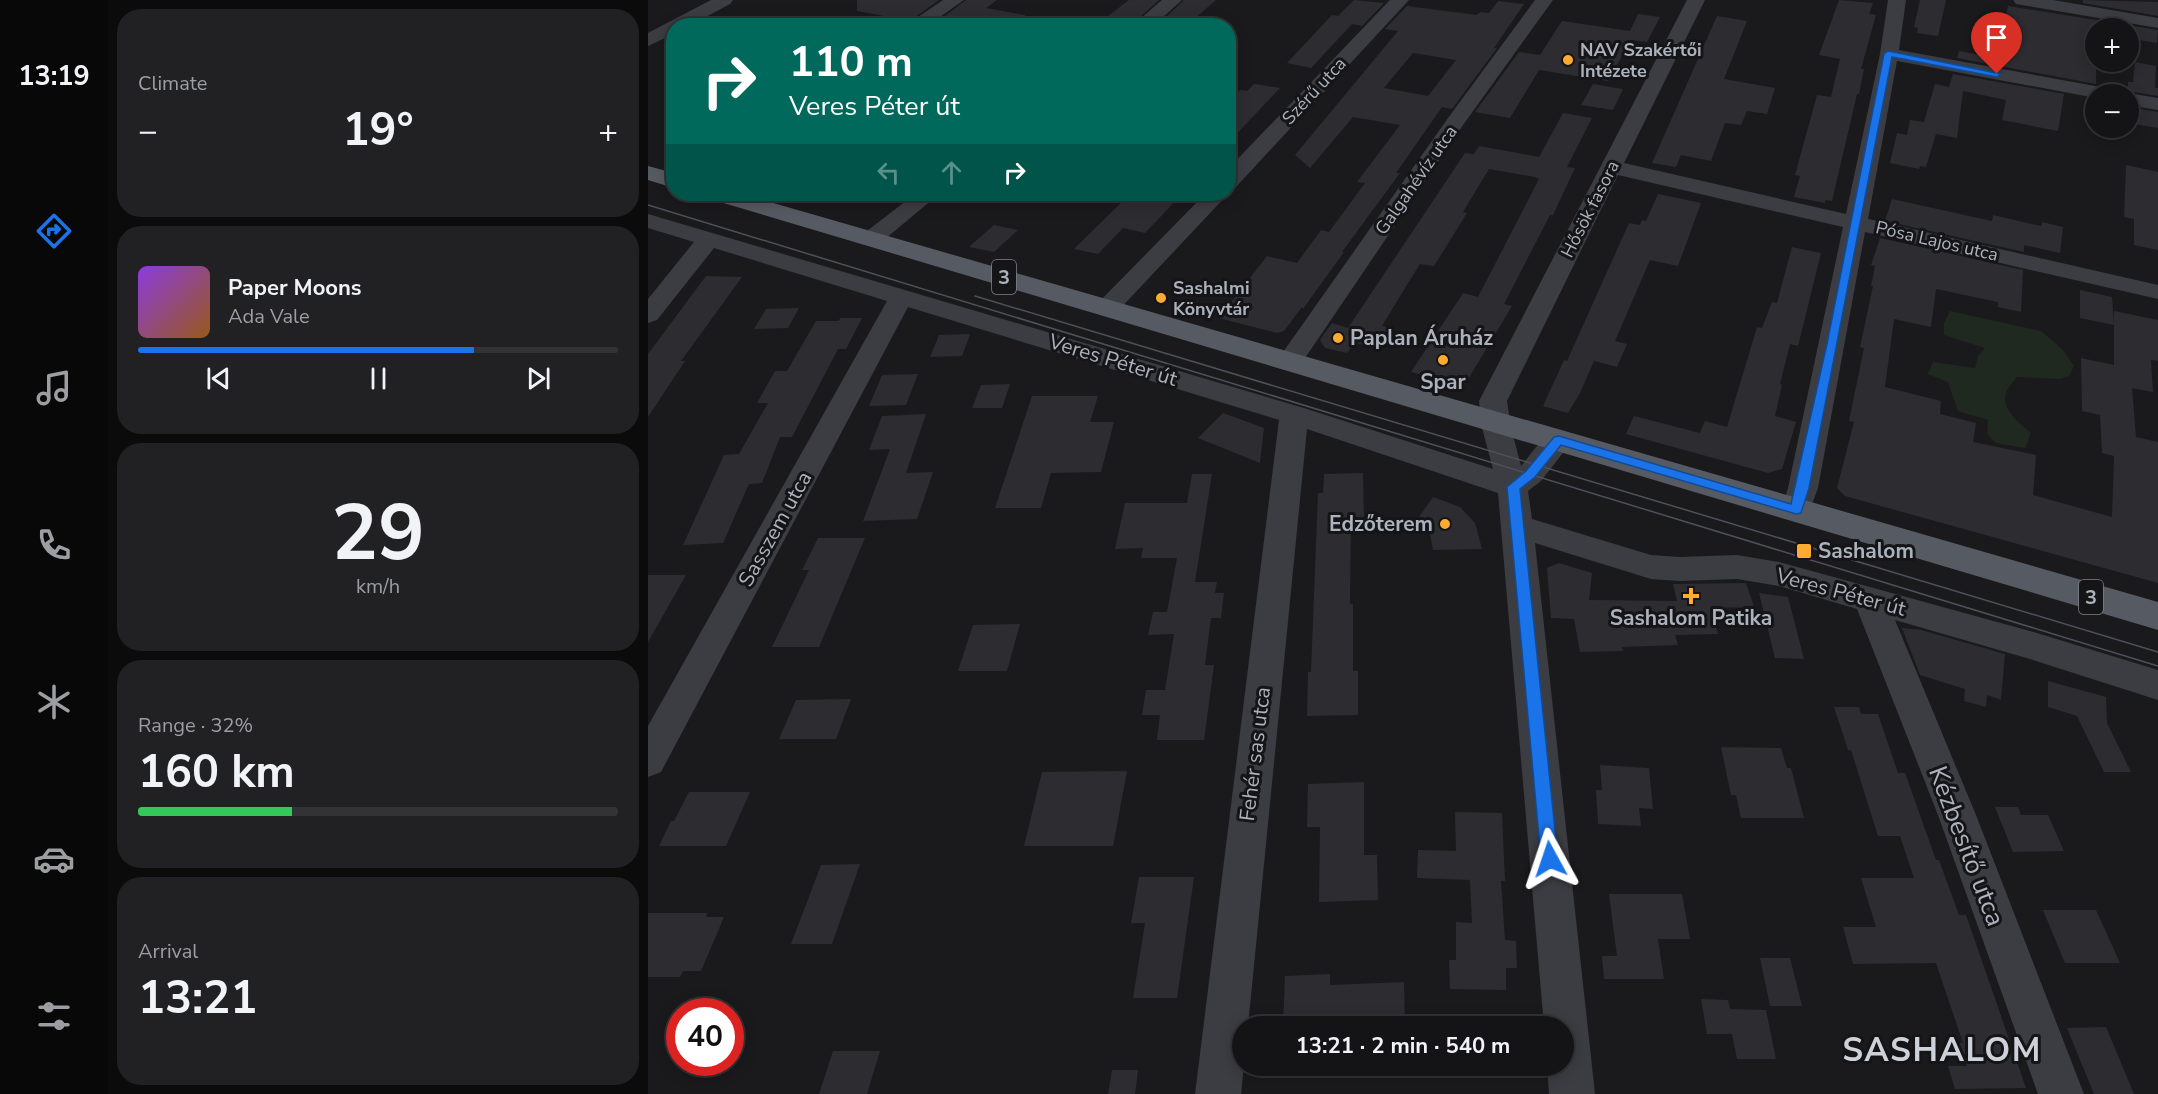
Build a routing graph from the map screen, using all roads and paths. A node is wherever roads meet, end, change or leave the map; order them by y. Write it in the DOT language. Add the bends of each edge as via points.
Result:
graph roads {
  1 [pos="724,0"];
  2 [pos="955,0"];
  3 [pos="1173,0"];
  4 [pos="1400,0"];
  5 [pos="1544,0"];
  6 [pos="1696,0"];
  7 [pos="1897,0"];
  8 [pos="2022,0"];
  9 [pos="689,18"];
  10 [pos="927,18"];
  11 [pos="1151,18"];
  12 [pos="2158,23"];
  13 [pos="666,30"];
  14 [pos="648,40"];
  15 [pos="1888,54"];
  16 [pos="2085,90"];
  17 [pos="2139,101"];
  18 [pos="2158,104"];
  19 [pos="1611,167"];
  20 [pos="1236,174"];
  21 [pos="742,201"];
  22 [pos="919,201"];
  23 [pos="1210,201"];
  24 [pos="648,221"];
  25 [pos="1855,222"];
  26 [pos="871,238"];
  27 [pos="708,240"];
  28 [pos="2158,292"];
  29 [pos="902,296"];
  30 [pos="1107,308"];
  31 [pos="648,315"];
  32 [pos="1290,361"];
  33 [pos="1294,415"];
  34 [pos="1494,421"];
  35 [pos="1559,440"];
  36 [pos="1514,487"];
  37 [pos="1796,510"];
  38 [pos="1518,529"];
  39 [pos="1870,599"];
  40 [pos="2158,616"];
  41 [pos="2158,685"];
  42 [pos="648,761"];
  43 [pos="1218,1094"];
  44 [pos="1572,1094"];
  45 [pos="2061,1094"];
  1 -- 9 [label="street"];
  2 -- 10 [label="street"];
  3 -- 11 [label="street"];
  4 -- 20 [label="street, Szérű utca"];
  5 -- 32 [label="street, Galgahévíz utca"];
  6 -- 19 [label="street, Hősök fasora"];
  7 -- 15 [label="street"];
  8 -- 12 [label="street"];
  13 -- 14 [label="street"];
  15 -- 16 [label="street"];
  15 -- 25 [label="street"];
  17 -- 18 [label="street"];
  19 -- 25 [label="street, Pósa Lajos utca"];
  19 -- 34 [label="street, Hősök fasora" via="1495,395"];
  21 -- 26 [label="main road, 3"];
  22 -- 26 [label="street"];
  23 -- 30 [label="street"];
  24 -- 27 [label="street, Veres Péter út"];
  25 -- 28 [label="street, Pósa Lajos utca"];
  25 -- 37 [label="street"];
  26 -- 30 [label="main road, 3"];
  27 -- 29 [label="street, Veres Péter út"];
  27 -- 31 [label="street"];
  29 -- 33 [label="street, Veres Péter út"];
  29 -- 42 [label="street, Sasszem utca"];
  30 -- 32 [label="main road, 3"];
  32 -- 34 [label="main road, 3"];
  33 -- 36 [label="street, Veres Péter út"];
  33 -- 43 [label="street, Fehér sas utca"];
  34 -- 35 [label="main road, 3"];
  34 -- 36 [label="street"];
  35 -- 36 [label="street" via="1531,474"];
  35 -- 37 [label="main road, 3"];
  36 -- 38 [label="street"];
  37 -- 40 [label="main road, 3"];
  38 -- 39 [label="street, Veres Péter út" via="1541,532 1651,567 1737,567 1779,573"];
  38 -- 44 [label="street"];
  39 -- 41 [label="street, Veres Péter út"];
  39 -- 45 [label="street, Kézbesítő utca" via="1957,816"];
}
